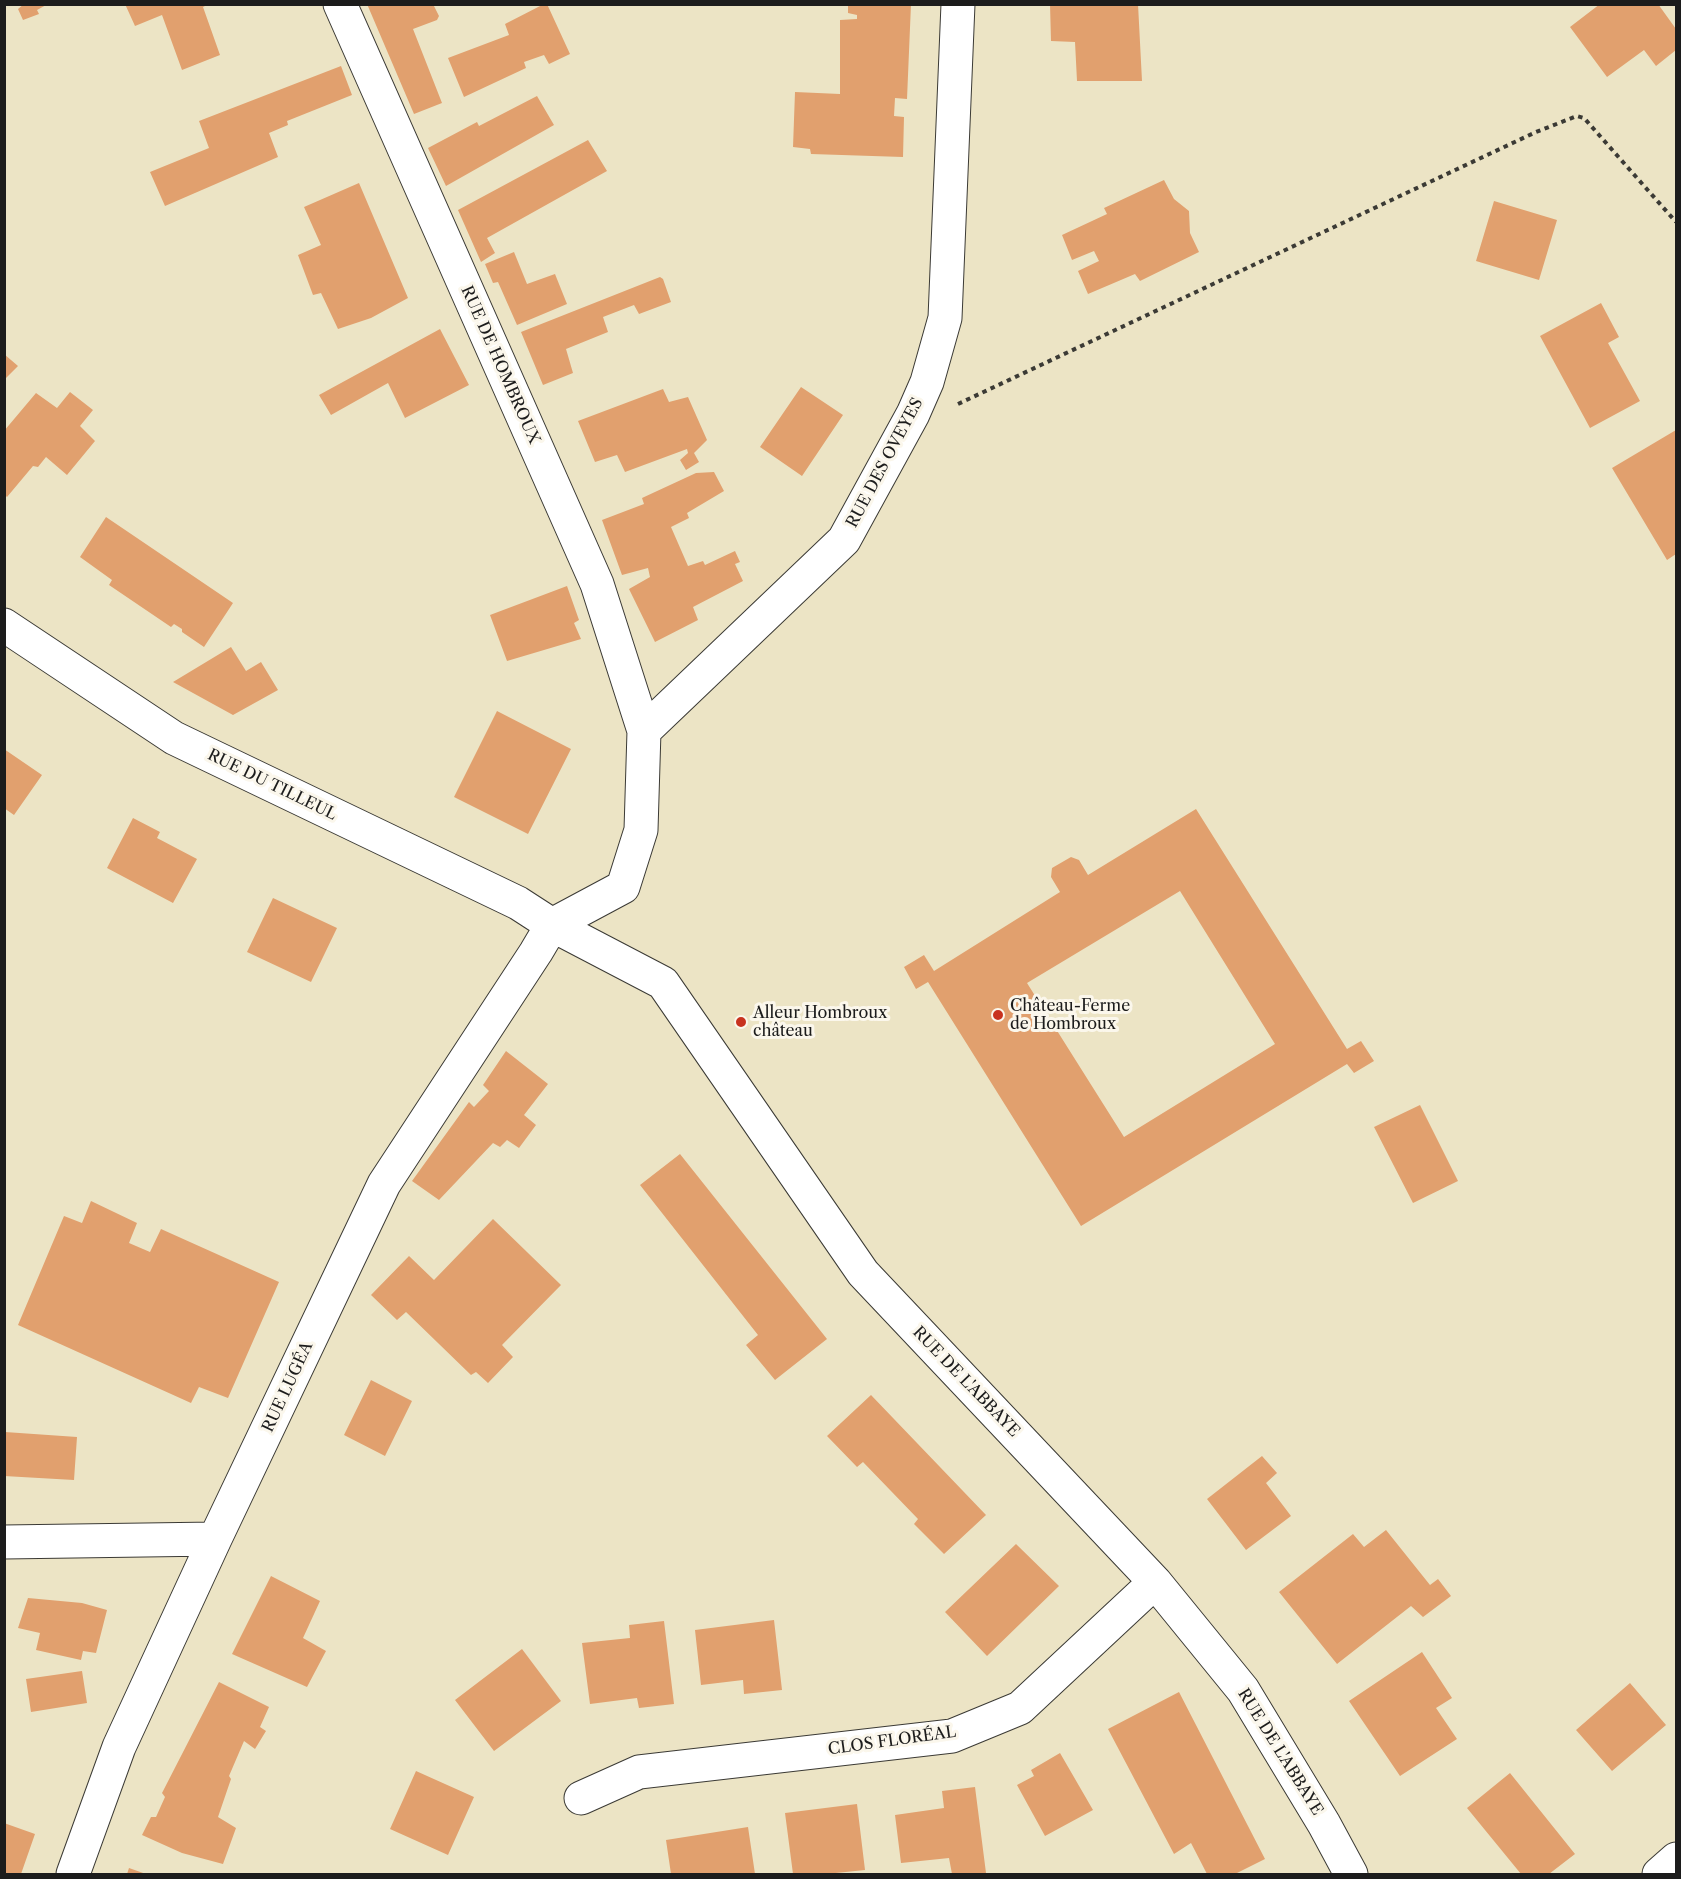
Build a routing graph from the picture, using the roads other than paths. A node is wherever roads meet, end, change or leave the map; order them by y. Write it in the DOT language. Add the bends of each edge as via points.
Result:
graph roads {
  1 [pos="340,4"];
  2 [pos="958,4"];
  3 [pos="4,624"];
  4 [pos="644,731"];
  5 [pos="552,925"];
  6 [pos="215,1539"];
  7 [pos="4,1542"];
  8 [pos="1155,1582"];
  9 [pos="581,1798"];
  10 [pos="1677,1859"];
  11 [pos="73,1875"];
  12 [pos="1351,1875"];
  13 [pos="1659,1875"];
  1 -- 4 [label="street, RUE DE HOMBROUX" via="597,584"];
  2 -- 4 [label="street, RUE DES OVEYES" via="945,318 914,414 844,540"];
  3 -- 5 [label="street, RUE DU TILLEUL" via="174,738 518,903"];
  4 -- 5 [label="street, RUE DE HOMBROUX" via="641,830 623,887"];
  5 -- 6 [label="street, RUE LUGÉA" via="384,1184"];
  5 -- 8 [label="street, RUE DE L'ABBAYE" via="663,983 863,1273"];
  6 -- 7 [label="street"];
  6 -- 11 [label="street, RUE LUGÉA" via="119,1747"];
  8 -- 9 [label="street, CLOS FLORÉAL" via="1020,1708 952,1736 639,1773"];
  8 -- 12 [label="street, RUE DE L'ABBAYE" via="1243,1690"];
  10 -- 13 [label="street"];
}
